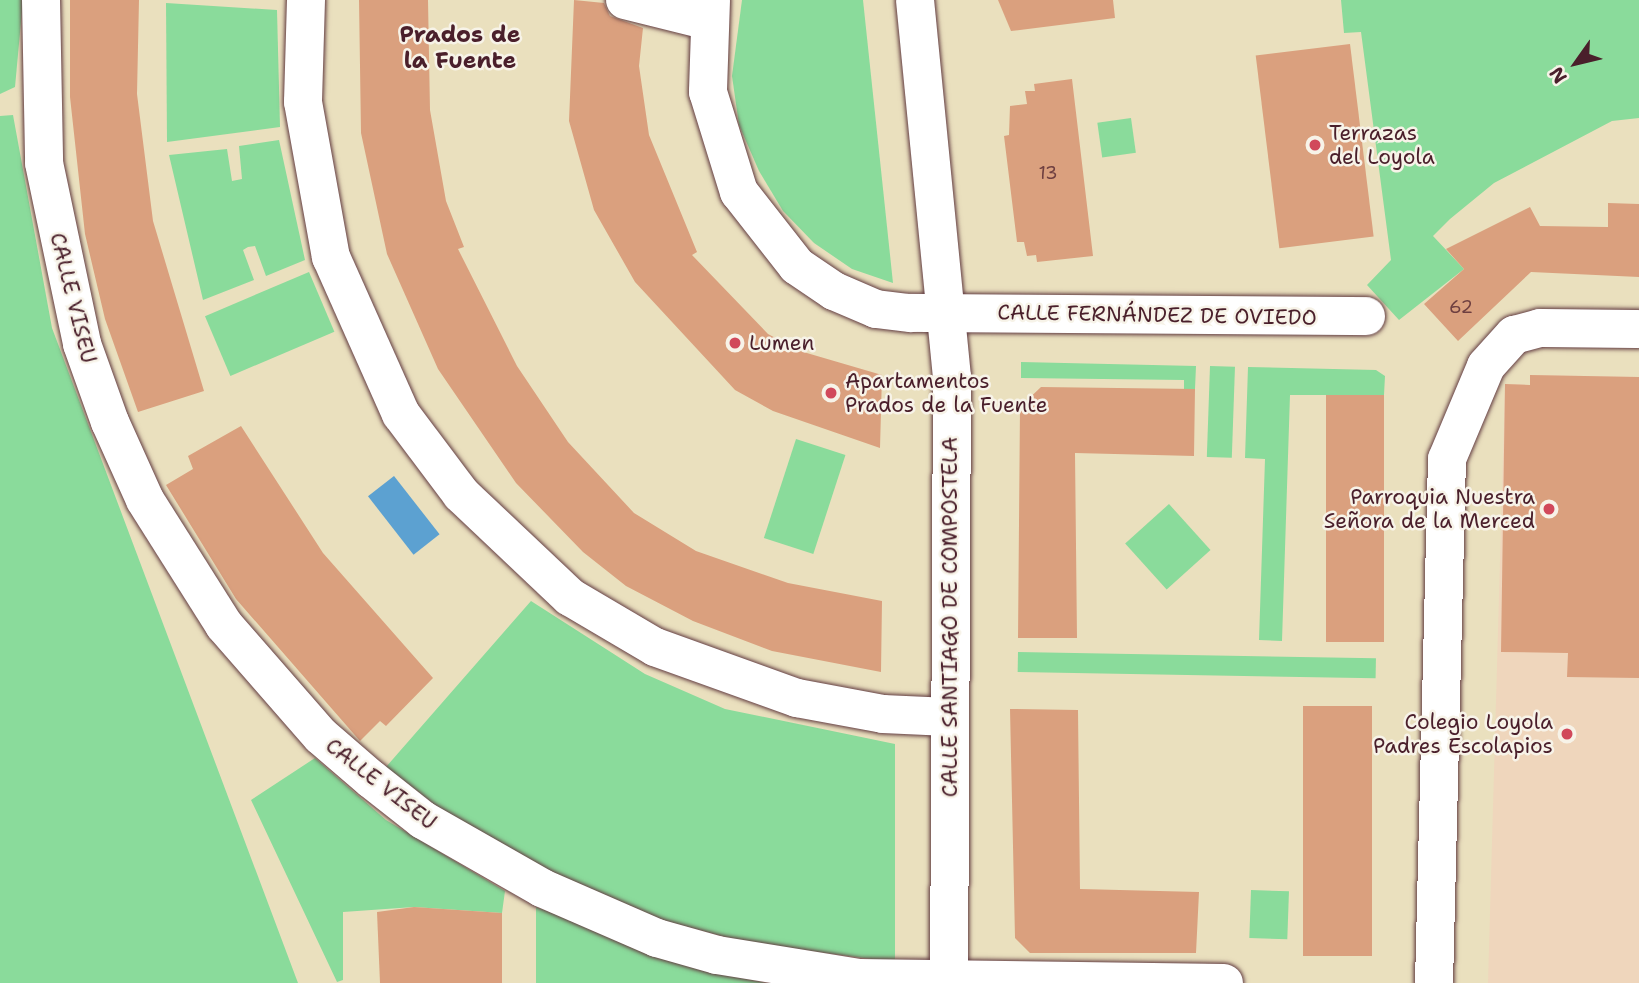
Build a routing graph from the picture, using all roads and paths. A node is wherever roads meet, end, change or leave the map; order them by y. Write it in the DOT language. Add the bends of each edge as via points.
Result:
graph roads {
  1 [pos="41,0"];
  2 [pos="306,0"];
  3 [pos="625,0"];
  4 [pos="915,0"];
  5 [pos="710,10"];
  6 [pos="948,313"];
  7 [pos="1366,316"];
  8 [pos="1639,329"];
  9 [pos="949,717"];
  10 [pos="949,982"];
  11 [pos="1224,983"];
  12 [pos="1434,983"];
  1 -- 10 [label="street, CALLE VISEU" via="46,176 82,344 110,422 182,564 304,718 423,820 599,915 657,938 777,968"];
  2 -- 9 [label="street" via="303,102 331,257 401,414 461,494 570,597 655,647 797,698 883,714"];
  3 -- 5 [label="street"];
  4 -- 6 [label="street, CALLE SANTIAGO DE COMPOSTELA"];
  5 -- 6 [label="street, CALLE FERNÁNDEZ DE OVIEDO" via="708,92 719,143 739,192 767,233 797,266 834,291 876,309"];
  6 -- 7 [label="street, CALLE FERNÁNDEZ DE OVIEDO"];
  6 -- 9 [label="street, CALLE SANTIAGO DE COMPOSTELA"];
  8 -- 12 [label="street" via="1524,329 1486,366 1447,458"];
  9 -- 10 [label="street, CALLE SANTIAGO DE COMPOSTELA"];
  10 -- 11 [label="street, CALLE VISEU"];
}
